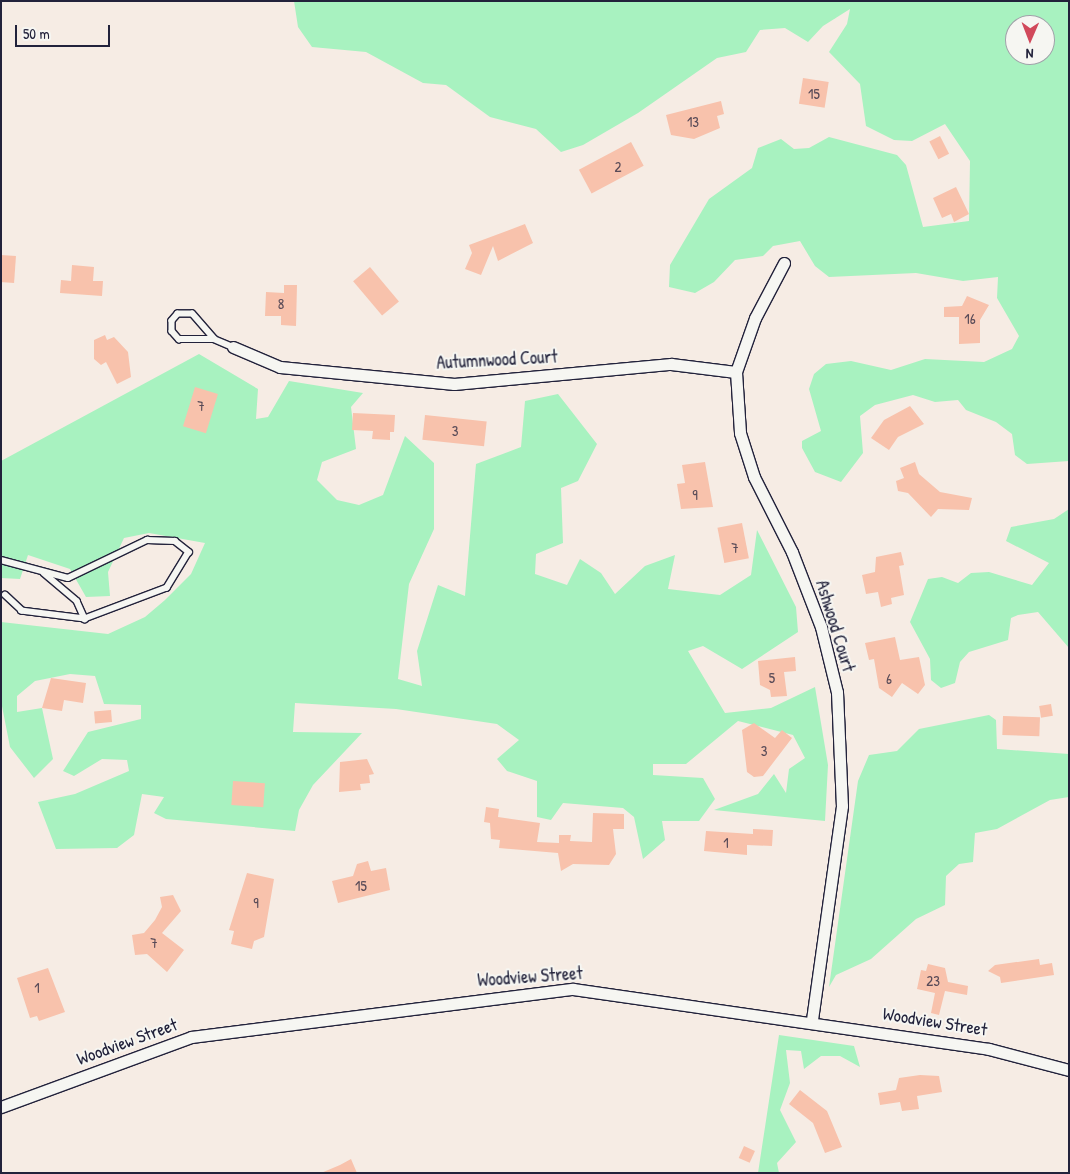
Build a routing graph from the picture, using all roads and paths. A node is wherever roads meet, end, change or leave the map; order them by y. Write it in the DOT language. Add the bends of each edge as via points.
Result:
graph roads {
  1 [pos="784,263"];
  2 [pos="214,339"];
  3 [pos="233,347"];
  4 [pos="736,372"];
  5 [pos="1,560"];
  6 [pos="42,571"];
  7 [pos="5,595"];
  8 [pos="85,618"];
  9 [pos="812,1020"];
  10 [pos="1069,1070"];
  11 [pos="1,1107"];
  1 -- 4 [label="street, Ashwood Court" via="755,318"];
  2 -- 2 [label="lane" via="183,340 174,335 172,321 178,314 192,314"];
  2 -- 3 [label="lane"];
  3 -- 4 [label="street, Autumnwood Court" via="280,367 454,384 671,364"];
  4 -- 9 [label="street, Ashwood Court" via="740,433 754,477 792,552 821,627 837,692 842,806"];
  5 -- 6 [label="lane"];
  6 -- 8 [label="lane" via="77,601"];
  6 -- 8 [label="lane" via="68,578 147,540 175,541 189,552 167,588"];
  7 -- 8 [label="lane" via="22,611"];
  9 -- 10 [label="street, Woodview Street" via="989,1049"];
  9 -- 11 [label="street, Woodview Street" via="619,992 532,991 191,1037"];
}
